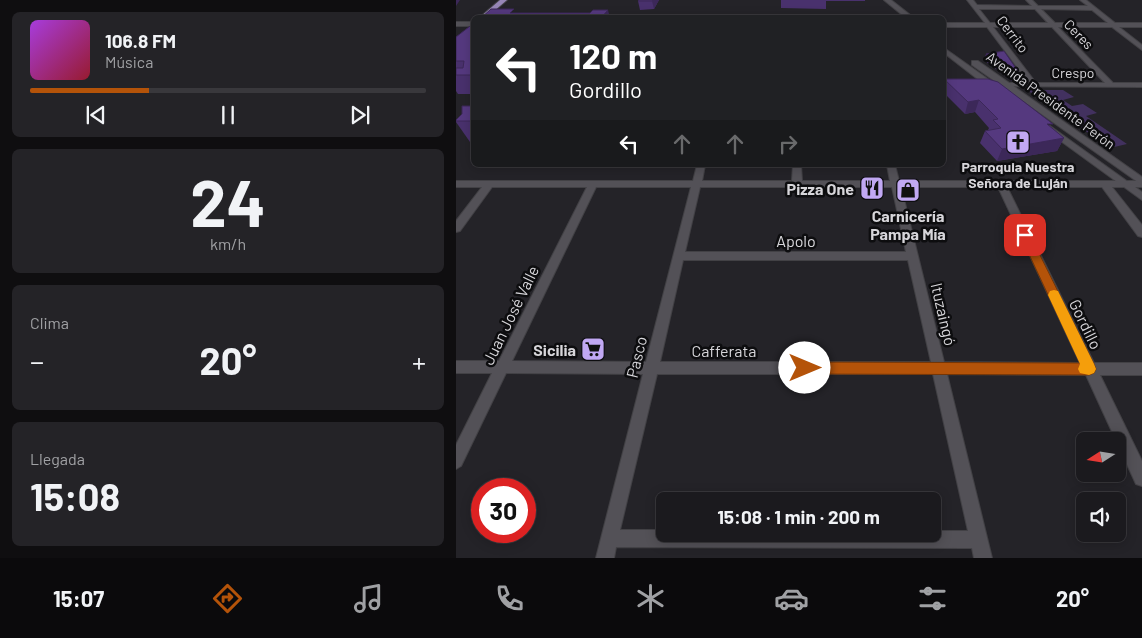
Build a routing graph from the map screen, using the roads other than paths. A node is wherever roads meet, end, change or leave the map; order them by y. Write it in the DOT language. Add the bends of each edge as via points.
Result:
graph roads {
  1 [pos="970,0"];
  2 [pos="1030,0"];
  3 [pos="1083,0"];
  4 [pos="506,3"];
  5 [pos="885,3"];
  6 [pos="976,7"];
  7 [pos="1037,8"];
  8 [pos="1093,8"];
  9 [pos="487,15"];
  10 [pos="496,15"];
  11 [pos="896,15"];
  12 [pos="906,15"];
  13 [pos="456,24"];
  14 [pos="471,24"];
  15 [pos="989,24"];
  16 [pos="1054,24"];
  17 [pos="1113,24"];
  18 [pos="1142,24"];
  19 [pos="946,25"];
  20 [pos="471,26"];
  21 [pos="463,33"];
  22 [pos="946,41"];
  23 [pos="1142,48"];
  24 [pos="946,51"];
  25 [pos="975,85"];
  26 [pos="991,85"];
  27 [pos="1006,85"];
  28 [pos="1034,85"];
  29 [pos="1111,85"];
  30 [pos="1142,85"];
  31 [pos="701,167"];
  32 [pos="797,167"];
  33 [pos="892,167"];
  34 [pos="1142,183"];
  35 [pos="456,184"];
  36 [pos="489,184"];
  37 [pos="593,184"];
  38 [pos="697,184"];
  39 [pos="797,184"];
  40 [pos="896,184"];
  41 [pos="1001,184"];
  42 [pos="1105,184"];
  43 [pos="1124,184"];
  44 [pos="1142,197"];
  45 [pos="456,228"];
  46 [pos="1142,233"];
  47 [pos="679,256"];
  48 [pos="913,256"];
  49 [pos="456,367"];
  50 [pos="502,367"];
  51 [pos="652,368"];
  52 [pos="939,368"];
  53 [pos="1089,369"];
  54 [pos="1142,369"];
  55 [pos="456,461"];
  56 [pos="1142,478"];
  57 [pos="610,538"];
  58 [pos="979,540"];
  59 [pos="605,558"];
  60 [pos="983,558"];
  1 -- 6 [label="street, Cerrito"];
  2 -- 7 [label="street, Ceres"];
  3 -- 8 [label="street"];
  4 -- 9 [label="main road"];
  4 -- 10 [label="main road"];
  5 -- 11 [label="main road"];
  5 -- 12 [label="main road"];
  6 -- 7 [label="street"];
  6 -- 15 [label="street, Cerrito"];
  7 -- 8 [label="street"];
  7 -- 16 [label="street, Ceres"];
  8 -- 17 [label="street"];
  13 -- 14 [label="street"];
  15 -- 16 [label="street"];
  15 -- 19 [label="street"];
  15 -- 28 [label="street, Cerrito"];
  16 -- 17 [label="street"];
  16 -- 29 [label="street, Ceres"];
  17 -- 18 [label="street"];
  17 -- 23 [label="street"];
  20 -- 21 [label="main road"];
  22 -- 27 [label="main road, Avenida Presidente Perón"];
  24 -- 26 [label="main road, Avenida Presidente Perón"];
  25 -- 26 [label="street, Crespo"];
  26 -- 27 [label="street, Crespo"];
  26 -- 43 [label="main road, Avenida Presidente Perón"];
  27 -- 28 [label="street, Crespo"];
  27 -- 34 [label="main road, Avenida Presidente Perón"];
  28 -- 29 [label="street, Crespo"];
  29 -- 30 [label="street, Crespo"];
  31 -- 38 [label="street, Pasco"];
  32 -- 39 [label="street"];
  33 -- 40 [label="street, Ituzaingó"];
  34 -- 43 [label="street"];
  35 -- 36 [label="street"];
  36 -- 37 [label="street"];
  36 -- 45 [label="street"];
  37 -- 38 [label="street"];
  37 -- 50 [label="street, Juan José Valle"];
  38 -- 39 [label="street"];
  38 -- 47 [label="street, Pasco"];
  39 -- 40 [label="street"];
  40 -- 41 [label="street"];
  40 -- 48 [label="street, Ituzaingó"];
  41 -- 42 [label="street"];
  41 -- 53 [label="street, Gordillo"];
  42 -- 43 [label="street"];
  42 -- 46 [label="street"];
  43 -- 44 [label="main road, Avenida Presidente Perón"];
  47 -- 48 [label="street, Apolo"];
  47 -- 51 [label="street, Pasco"];
  48 -- 52 [label="street, Ituzaingó"];
  49 -- 50 [label="street, Cafferata"];
  50 -- 51 [label="street, Cafferata"];
  50 -- 55 [label="street, Juan José Valle"];
  51 -- 52 [label="street, Cafferata"];
  51 -- 57 [label="street, Pasco"];
  52 -- 53 [label="street, Cafferata"];
  52 -- 58 [label="street, Ituzaingó"];
  53 -- 54 [label="street, Cafferata"];
  53 -- 56 [label="street, Gordillo"];
  57 -- 58 [label="street"];
  57 -- 59 [label="street, Pasco"];
  58 -- 60 [label="street, Ituzaingó"];
}
